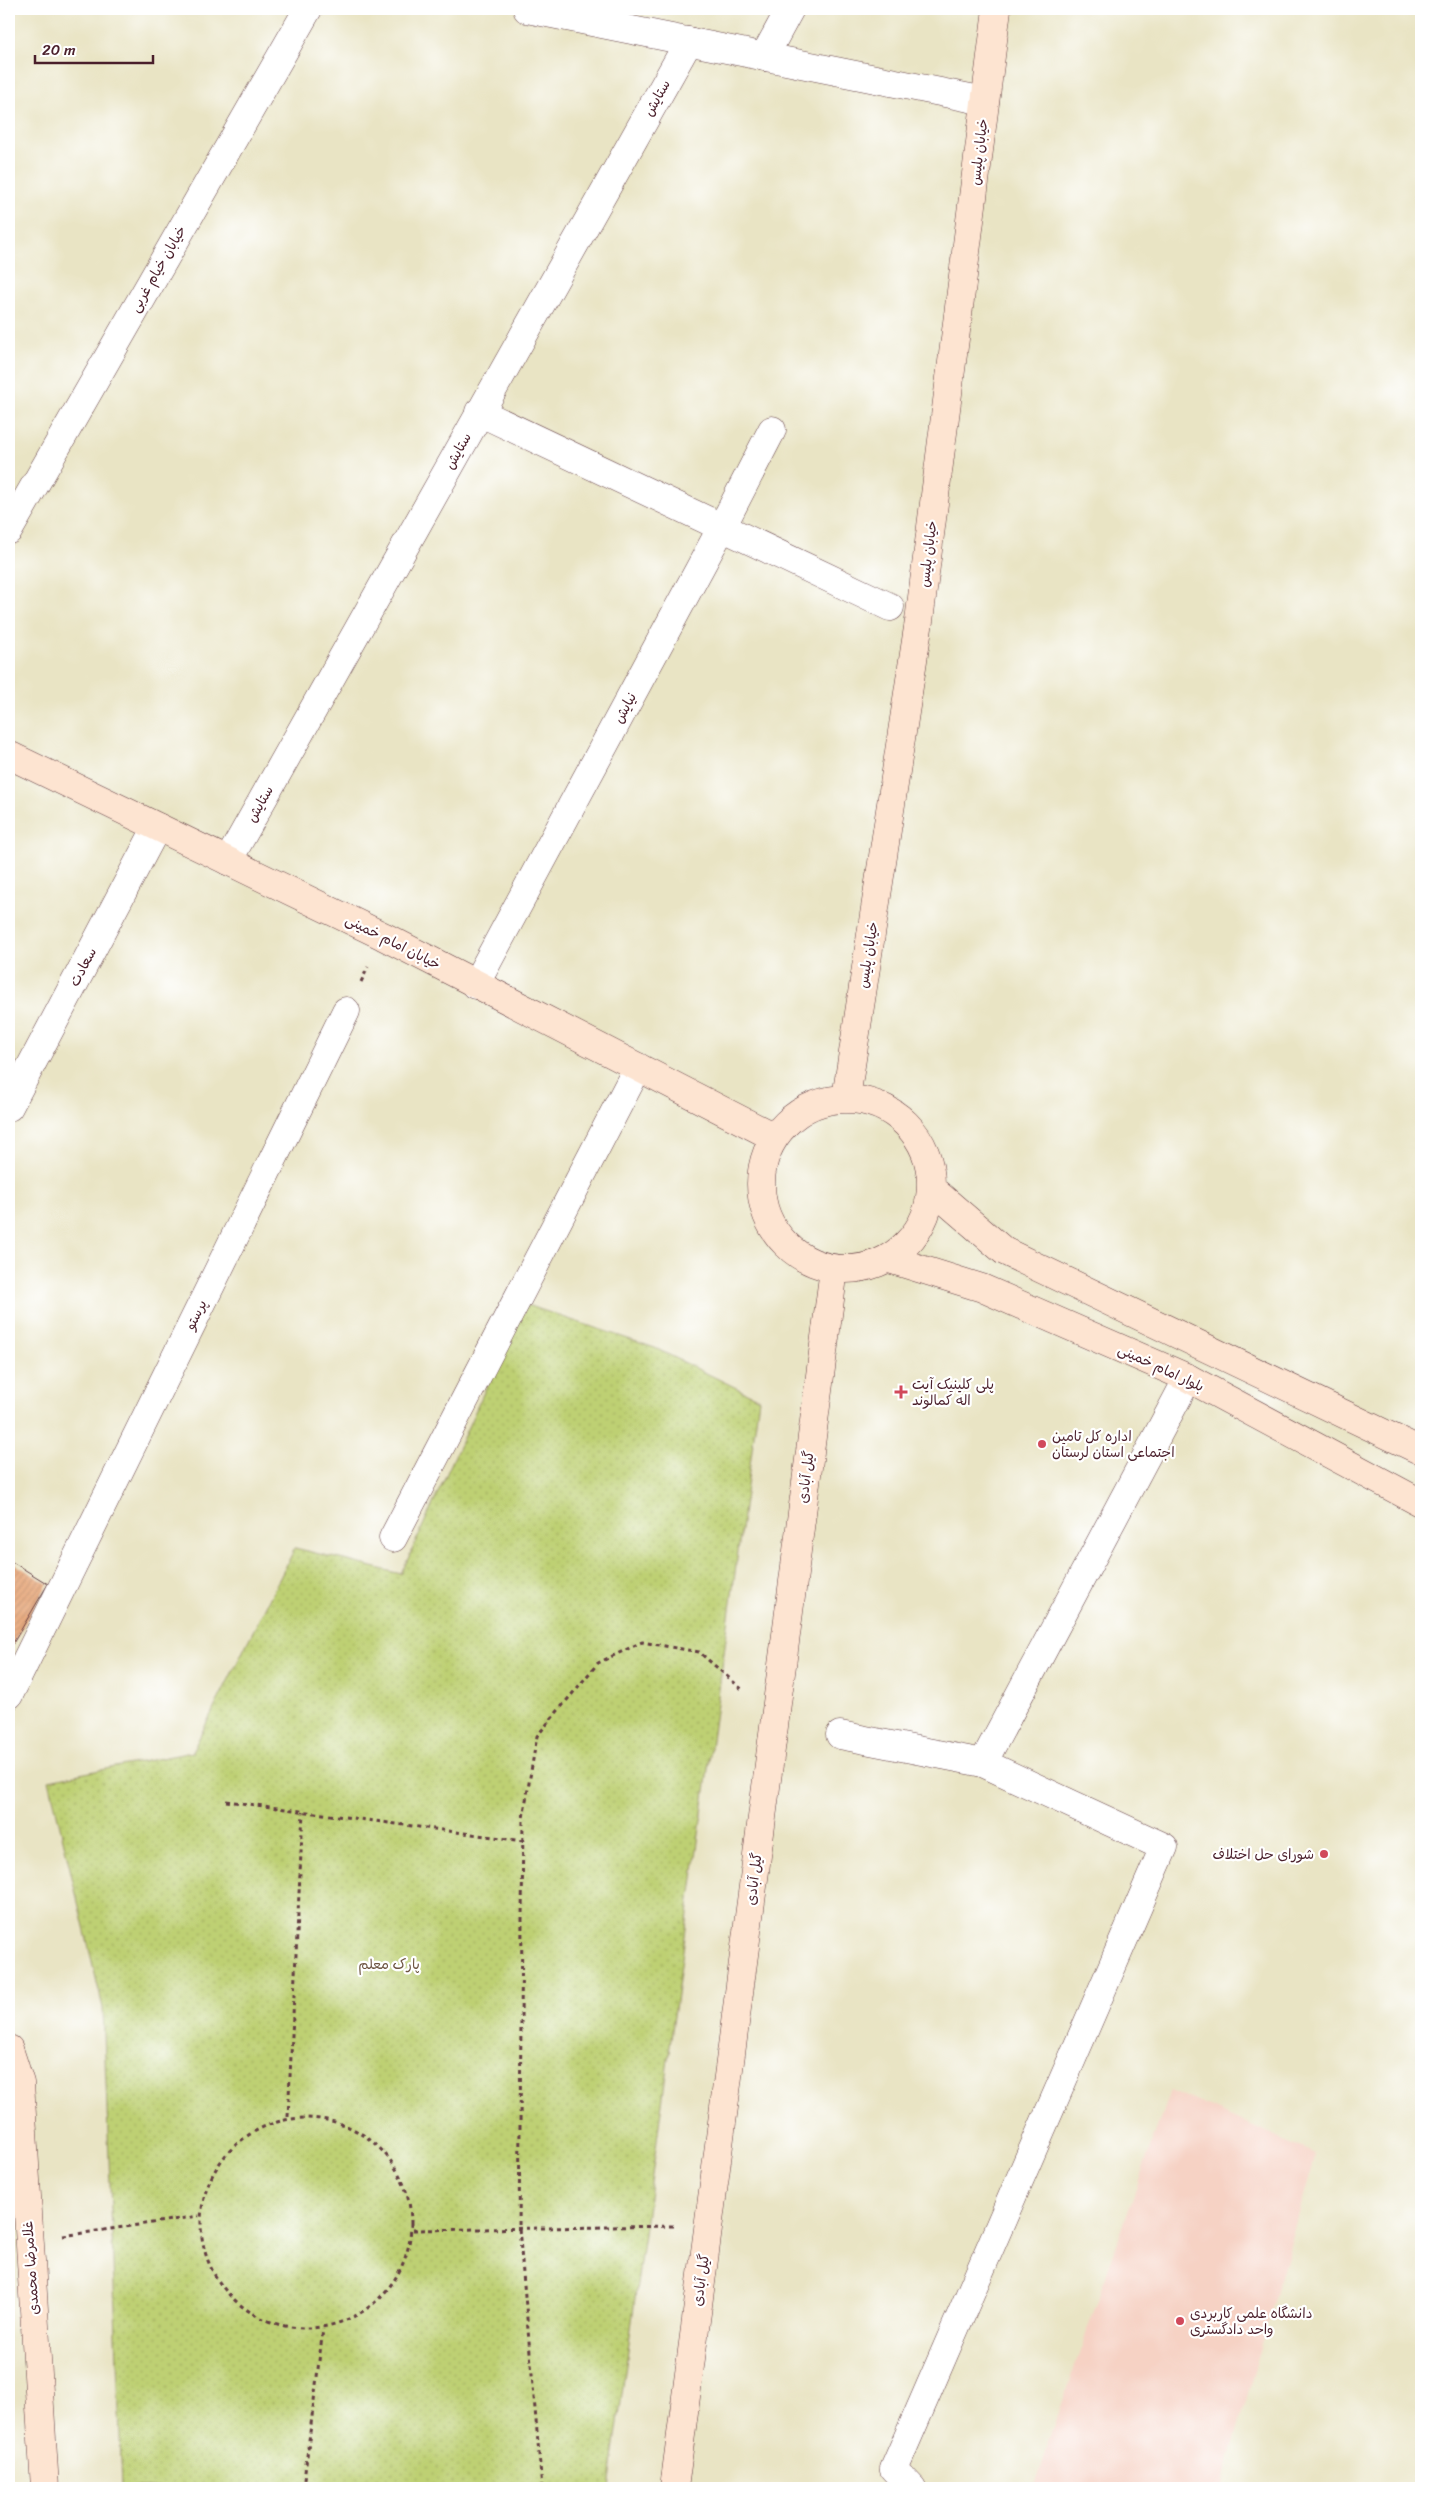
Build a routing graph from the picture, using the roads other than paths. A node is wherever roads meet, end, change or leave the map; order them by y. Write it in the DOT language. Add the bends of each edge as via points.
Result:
graph roads {
  1 [pos="308,9"];
  2 [pos="527,9"];
  3 [pos="790,9"];
  4 [pos="998,9"];
  5 [pos="689,41"];
  6 [pos="764,57"];
  7 [pos="986,101"];
  8 [pos="479,412"];
  9 [pos="772,430"];
  10 [pos="722,528"];
  11 [pos="9,530"];
  12 [pos="890,607"];
  13 [pos="9,755"];
  14 [pos="157,827"];
  15 [pos="228,861"];
  16 [pos="475,985"];
  17 [pos="346,1011"];
  18 [pos="638,1067"];
  19 [pos="846,1098"];
  20 [pos="9,1107"];
  21 [pos="774,1137"];
  22 [pos="932,1189"];
  23 [pos="889,1259"];
  24 [pos="834,1269"];
  25 [pos="1188,1378"];
  26 [pos="1421,1451"];
  27 [pos="1421,1502"];
  28 [pos="393,1538"];
  29 [pos="9,1695"];
  30 [pos="840,1734"];
  31 [pos="983,1763"];
  32 [pos="9,2049"];
  33 [pos="45,2488"];
  34 [pos="674,2488"];
  35 [pos="912,2488"];
  1 -- 11 [label="street, خیابان خیام غربی"];
  2 -- 5 [label="street"];
  3 -- 6 [label="street"];
  4 -- 7 [label="main road, خیابان پلیس"];
  5 -- 6 [label="street"];
  5 -- 8 [label="street, ستایش"];
  6 -- 7 [label="street"];
  7 -- 19 [label="main road, خیابان پلیس" via="919,620"];
  8 -- 10 [label="street"];
  8 -- 15 [label="street, ستایش"];
  9 -- 10 [label="street, نیایش"];
  10 -- 12 [label="street"];
  10 -- 16 [label="street, نیایش"];
  13 -- 14 [label="main road, خیابان امام خمینی"];
  14 -- 15 [label="main road, خیابان امام خمینی"];
  14 -- 20 [label="street, سعادت"];
  15 -- 16 [label="main road, خیابان امام خمینی" via="384,936"];
  16 -- 18 [label="main road, خیابان امام خمینی"];
  17 -- 29 [label="street, پرستو"];
  18 -- 21 [label="main road, خیابان امام خمینی"];
  18 -- 28 [label="street"];
  19 -- 21 [label="main road" via="818,1103 793,1116"];
  19 -- 22 [label="main road" via="874,1102 898,1115 917,1135 929,1161"];
  21 -- 24 [label="main road" via="762,1173 761,1192 768,1220 784,1243 807,1260"];
  22 -- 23 [label="main road" via="926,1216 911,1240"];
  22 -- 26 [label="main road" via="1004,1251"];
  23 -- 24 [label="main road" via="862,1268"];
  23 -- 25 [label="main road, بلوار امام خمینی" via="982,1288"];
  24 -- 34 [label="main road, گیل آبادی"];
  25 -- 27 [label="main road, بلوار امام خمینی"];
  25 -- 31 [label="street"];
  30 -- 31 [label="street"];
  31 -- 35 [label="street" via="1164,1847 894,2469"];
  32 -- 33 [label="main road, غلامرضا محمدی" via="20,2083"];
}
